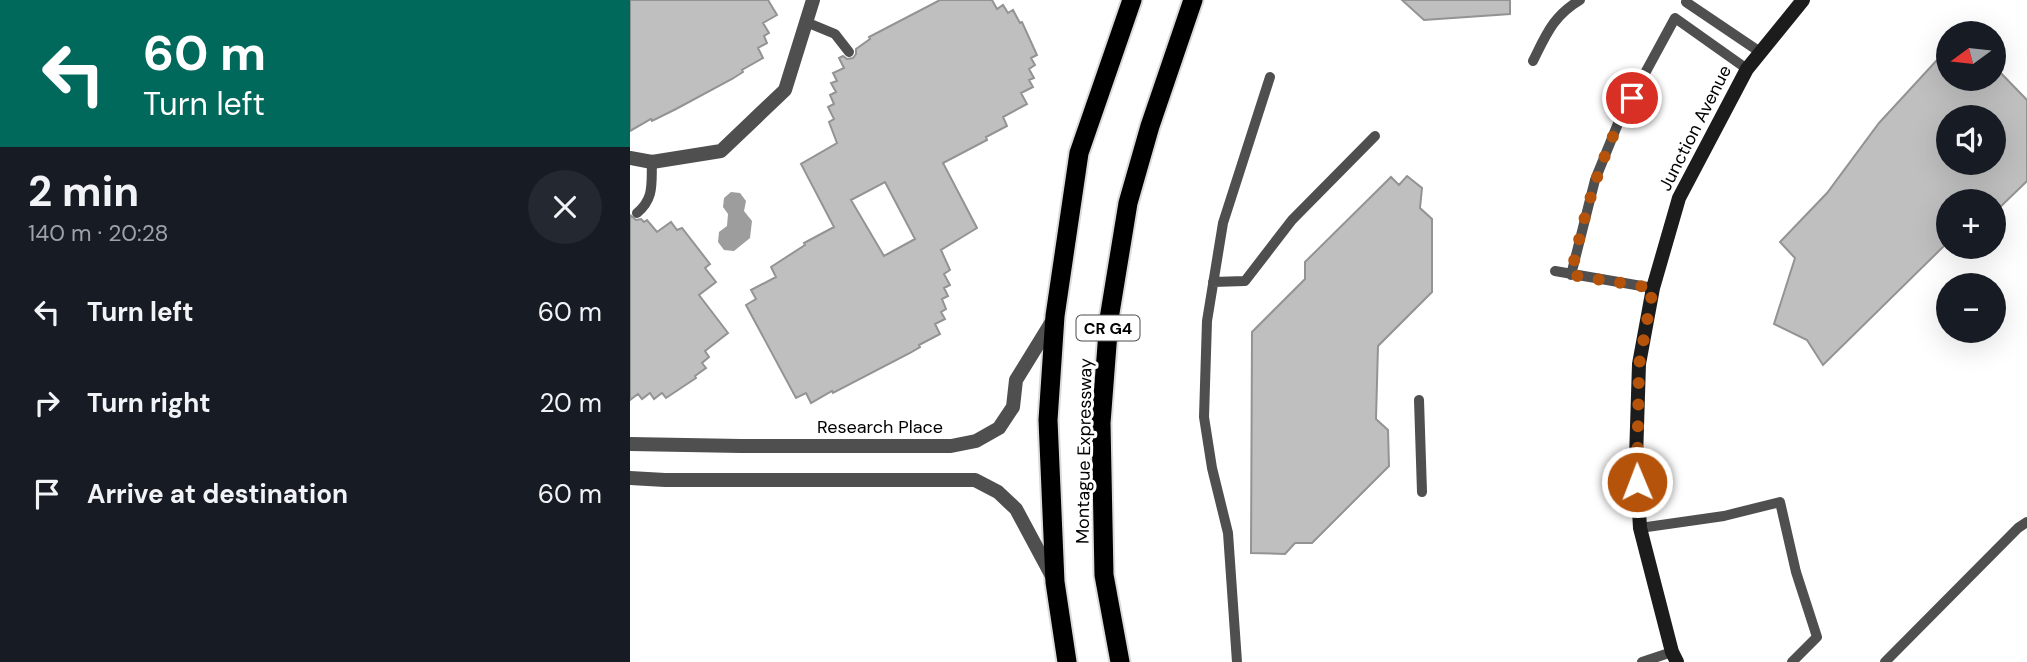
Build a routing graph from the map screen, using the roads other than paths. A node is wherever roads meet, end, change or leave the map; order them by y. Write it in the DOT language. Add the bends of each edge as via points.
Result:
graph roads {
  1 [pos="813,0"];
  2 [pos="1132,0"];
  3 [pos="1193,0"];
  4 [pos="1580,0"];
  5 [pos="1803,0"];
  6 [pos="1686,2"];
  7 [pos="806,22"];
  8 [pos="849,52"];
  9 [pos="1760,52"];
  10 [pos="1533,61"];
  11 [pos="1747,69"];
  12 [pos="1270,76"];
  13 [pos="1376,136"];
  14 [pos="630,158"];
  15 [pos="652,162"];
  16 [pos="637,213"];
  17 [pos="1555,271"];
  18 [pos="1571,275"];
  19 [pos="1213,282"];
  20 [pos="1653,288"];
  21 [pos="1055,316"];
  22 [pos="1419,400"];
  23 [pos="630,444"];
  24 [pos="630,478"];
  25 [pos="1422,492"];
  26 [pos="2027,522"];
  27 [pos="1640,528"];
  28 [pos="1055,582"];
  29 [pos="1674,657"];
  30 [pos="1068,662"];
  31 [pos="1120,662"];
  32 [pos="1237,662"];
  33 [pos="1642,662"];
  34 [pos="1792,662"];
  35 [pos="1885,662"];
  1 -- 7 [label="street"];
  2 -- 21 [label="highway, Montague Expressway / CR G4" via="1079,153"];
  3 -- 31 [label="highway, Montague Expressway / CR G4" via="1128,203 1109,319 1101,423 1104,575"];
  4 -- 10 [label="lane" via="1564,9 1551,25"];
  5 -- 9 [label="main road, Junction Avenue"];
  6 -- 9 [label="lane"];
  7 -- 8 [label="lane" via="835,34"];
  7 -- 15 [label="street" via="785,90 721,151"];
  9 -- 11 [label="main road, Junction Avenue"];
  11 -- 18 [label="lane" via="1675,18 1619,121 1595,180"];
  11 -- 20 [label="main road, Junction Avenue" via="1679,198"];
  12 -- 19 [label="lane" via="1223,223"];
  13 -- 19 [label="lane" via="1292,220 1245,281"];
  14 -- 15 [label="street"];
  15 -- 16 [label="lane" via="651,198"];
  17 -- 18 [label="lane"];
  18 -- 20 [label="lane"];
  19 -- 32 [label="lane" via="1204,417 1228,533"];
  20 -- 27 [label="main road, Junction Avenue" via="1639,365 1636,458"];
  21 -- 23 [label="street, Research Place" via="1016,380 1013,407 999,428 976,441 951,446"];
  21 -- 28 [label="highway, Montague Expressway / CR G4" via="1048,420"];
  22 -- 25 [label="lane"];
  24 -- 28 [label="street" via="975,480 1016,509"];
  26 -- 35 [label="lane"];
  27 -- 29 [label="main road, Junction Avenue"];
  27 -- 34 [label="lane" via="1724,516 1780,502 1817,637"];
  28 -- 30 [label="highway, Montague Expressway / CR G4"];
  29 -- 33 [label="lane"];
}
